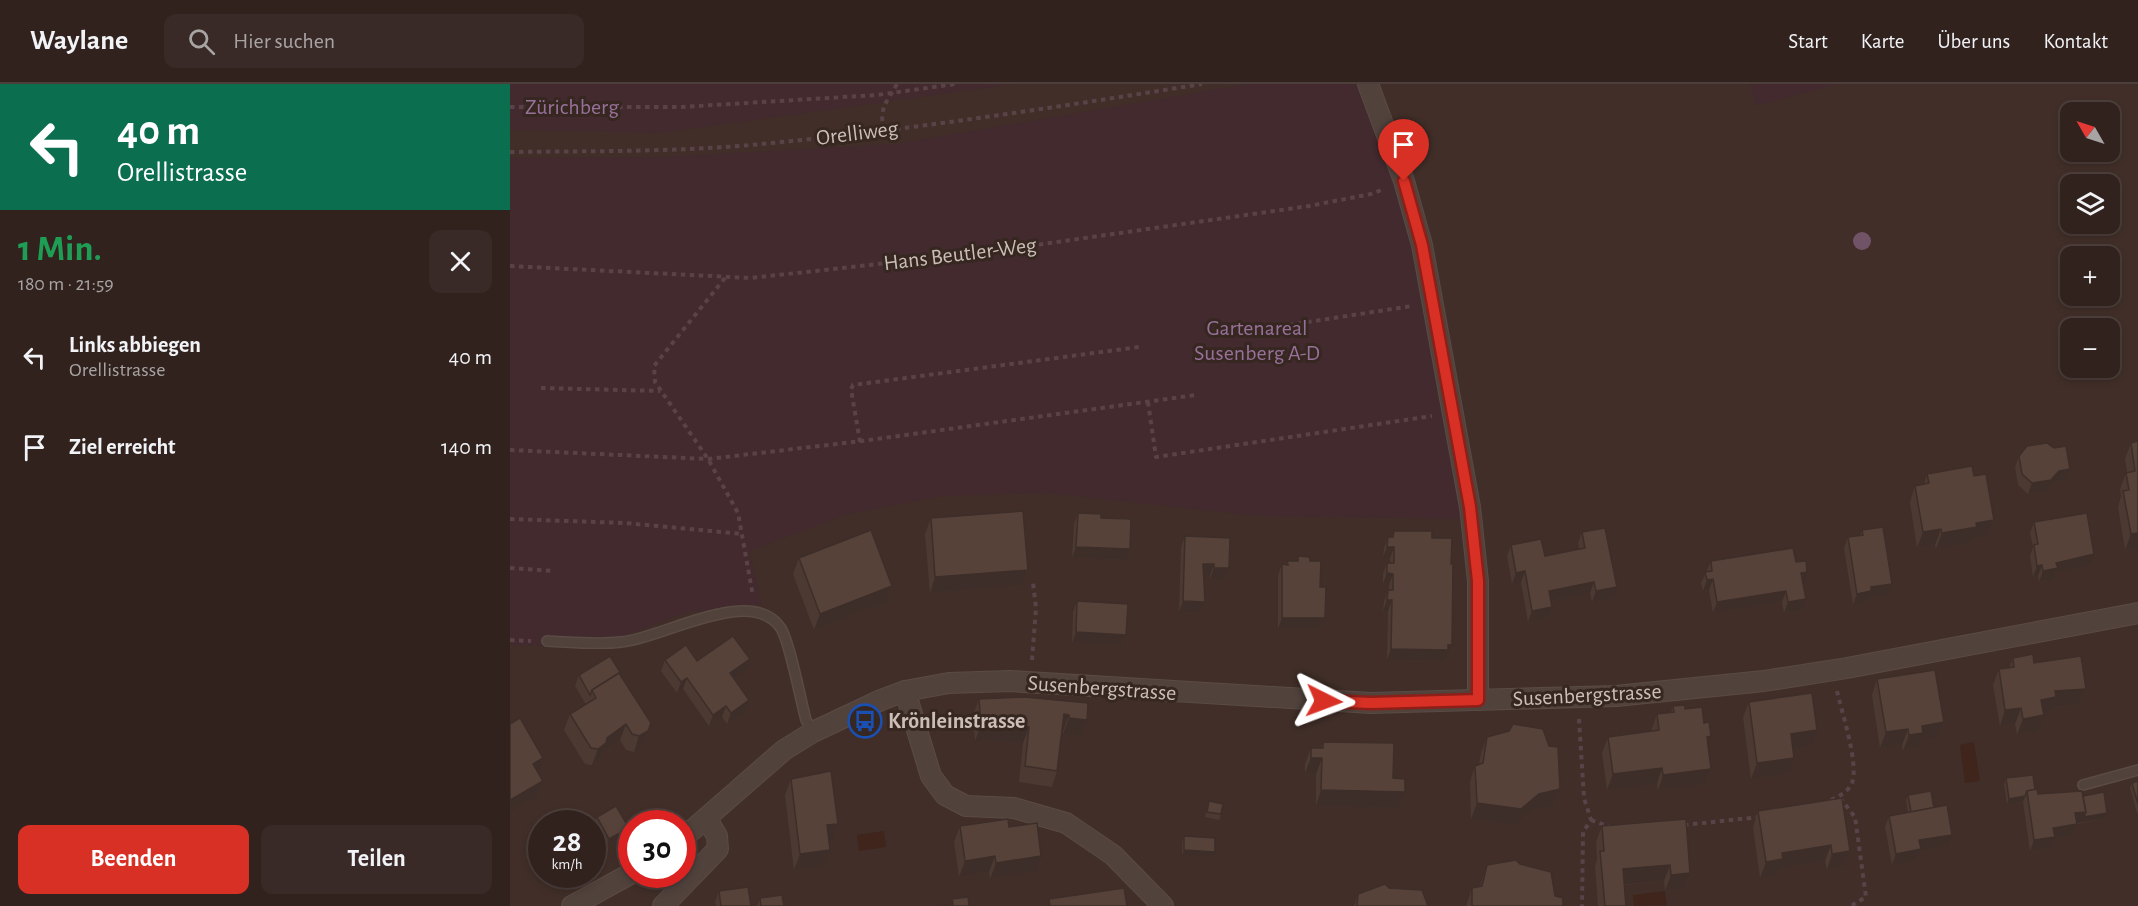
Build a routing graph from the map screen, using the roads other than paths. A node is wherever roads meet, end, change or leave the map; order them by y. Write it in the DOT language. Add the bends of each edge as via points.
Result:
graph roads {
  1 [pos="1368,84"];
  2 [pos="2138,613"];
  3 [pos="547,642"];
  4 [pos="905,692"];
  5 [pos="1478,700"];
  6 [pos="813,732"];
  7 [pos="2138,770"];
  8 [pos="2083,785"];
  9 [pos="707,819"];
  10 [pos="696,827"];
  11 [pos="618,881"];
  12 [pos="572,906"];
  13 [pos="663,906"];
  14 [pos="1163,906"];
  1 -- 5 [label="street" via="1404,181 1422,245 1470,507 1478,581"];
  2 -- 5 [label="street, Susenbergstrasse" via="1764,681 1616,696"];
  3 -- 6 [label="lane" via="622,642 732,611 770,616 782,628 806,720"];
  4 -- 5 [label="street, Susenbergstrasse" via="949,682 983,680 1371,703"];
  4 -- 6 [label="street, Susenbergstrasse"];
  4 -- 14 [label="street" via="931,776 945,795 966,806 1030,811 1066,823 1113,855"];
  6 -- 9 [label="street, Susenbergstrasse" via="784,750"];
  7 -- 8 [label="lane"];
  9 -- 10 [label="street, Susenbergstrasse"];
  9 -- 13 [label="street" via="717,836 718,849"];
  11 -- 12 [label="street"];
}
